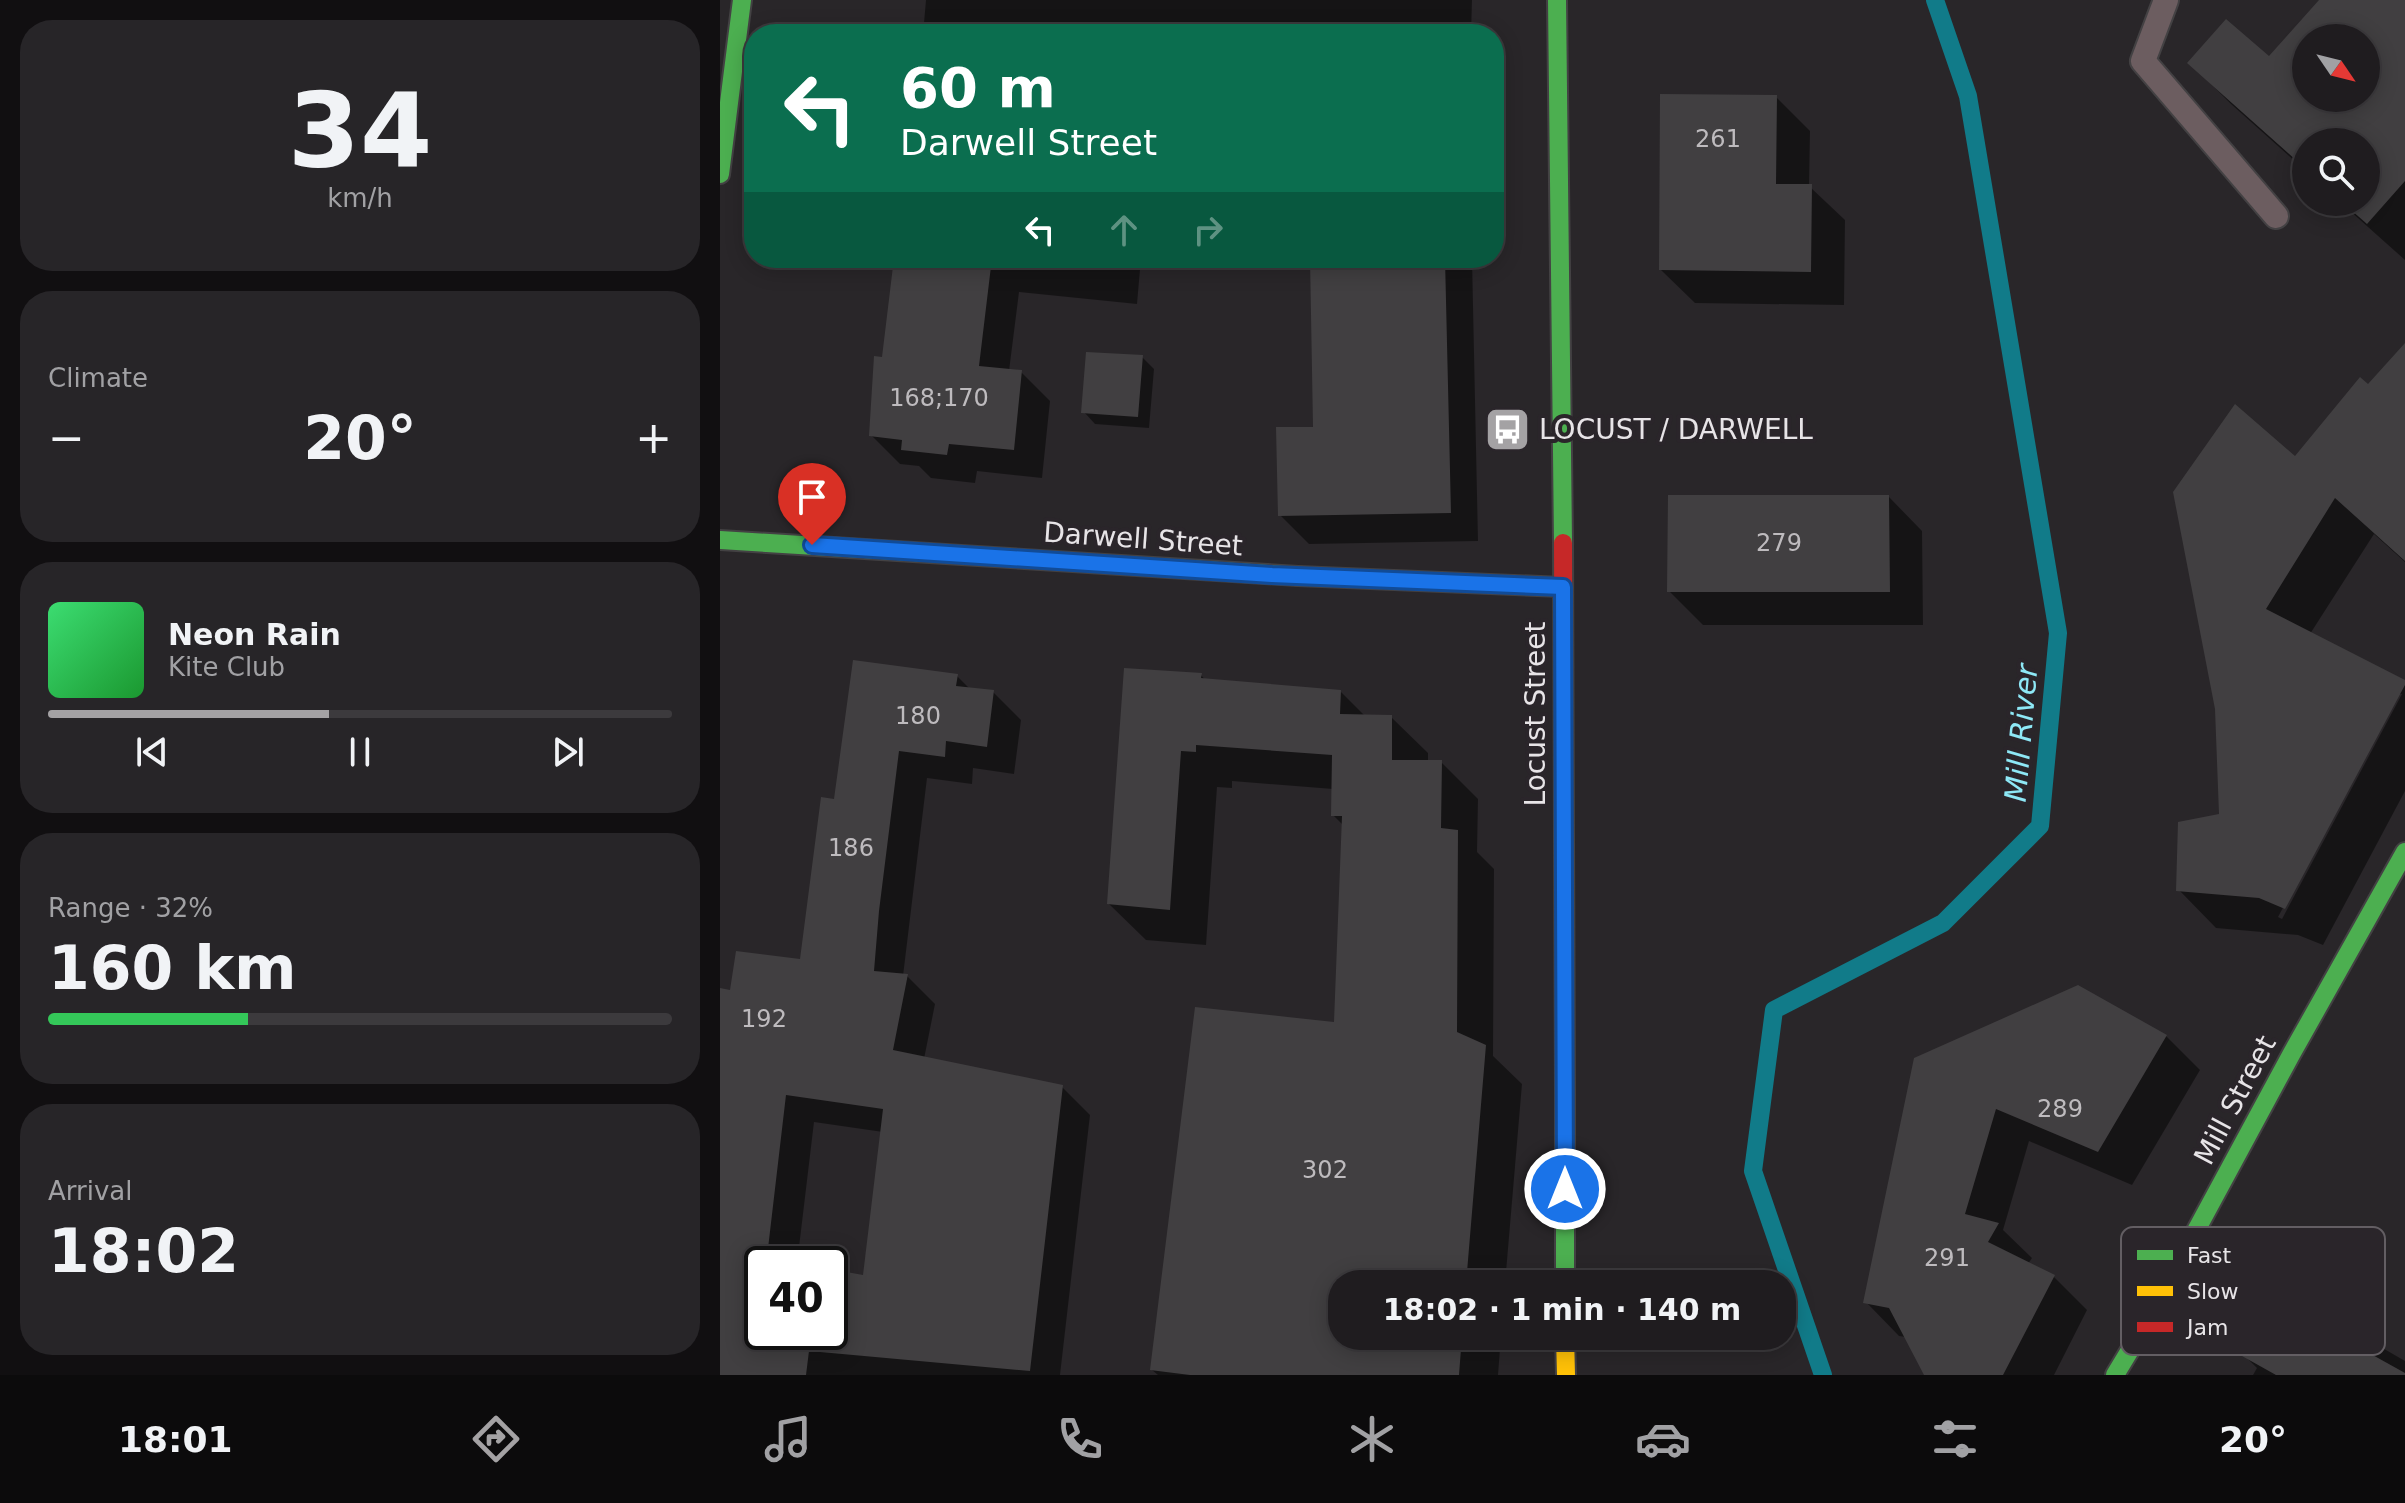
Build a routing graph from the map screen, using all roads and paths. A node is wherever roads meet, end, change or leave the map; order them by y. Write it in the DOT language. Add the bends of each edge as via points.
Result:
graph roads {
  1 [pos="742,0"];
  2 [pos="1557,0"];
  3 [pos="2166,0"];
  4 [pos="720,174"];
  5 [pos="2276,216"];
  6 [pos="720,540"];
  7 [pos="1563,587"];
  8 [pos="2405,852"];
  9 [pos="2198,1227"];
  10 [pos="1565,1270"];
  11 [pos="1565,1350"];
  12 [pos="2127,1355"];
  13 [pos="1566,1375"];
  14 [pos="2115,1375"];
  1 -- 4 [label="street"];
  2 -- 7 [label="street, Locust Street"];
  3 -- 5 [label="lane" via="2143,61"];
  6 -- 7 [label="street, Darwell Street" via="1272,575"];
  7 -- 10 [label="street, Locust Street"];
  8 -- 9 [label="street, Mill Street"];
  11 -- 13 [label="street"];
  12 -- 14 [label="street, Mill Street"];
}
